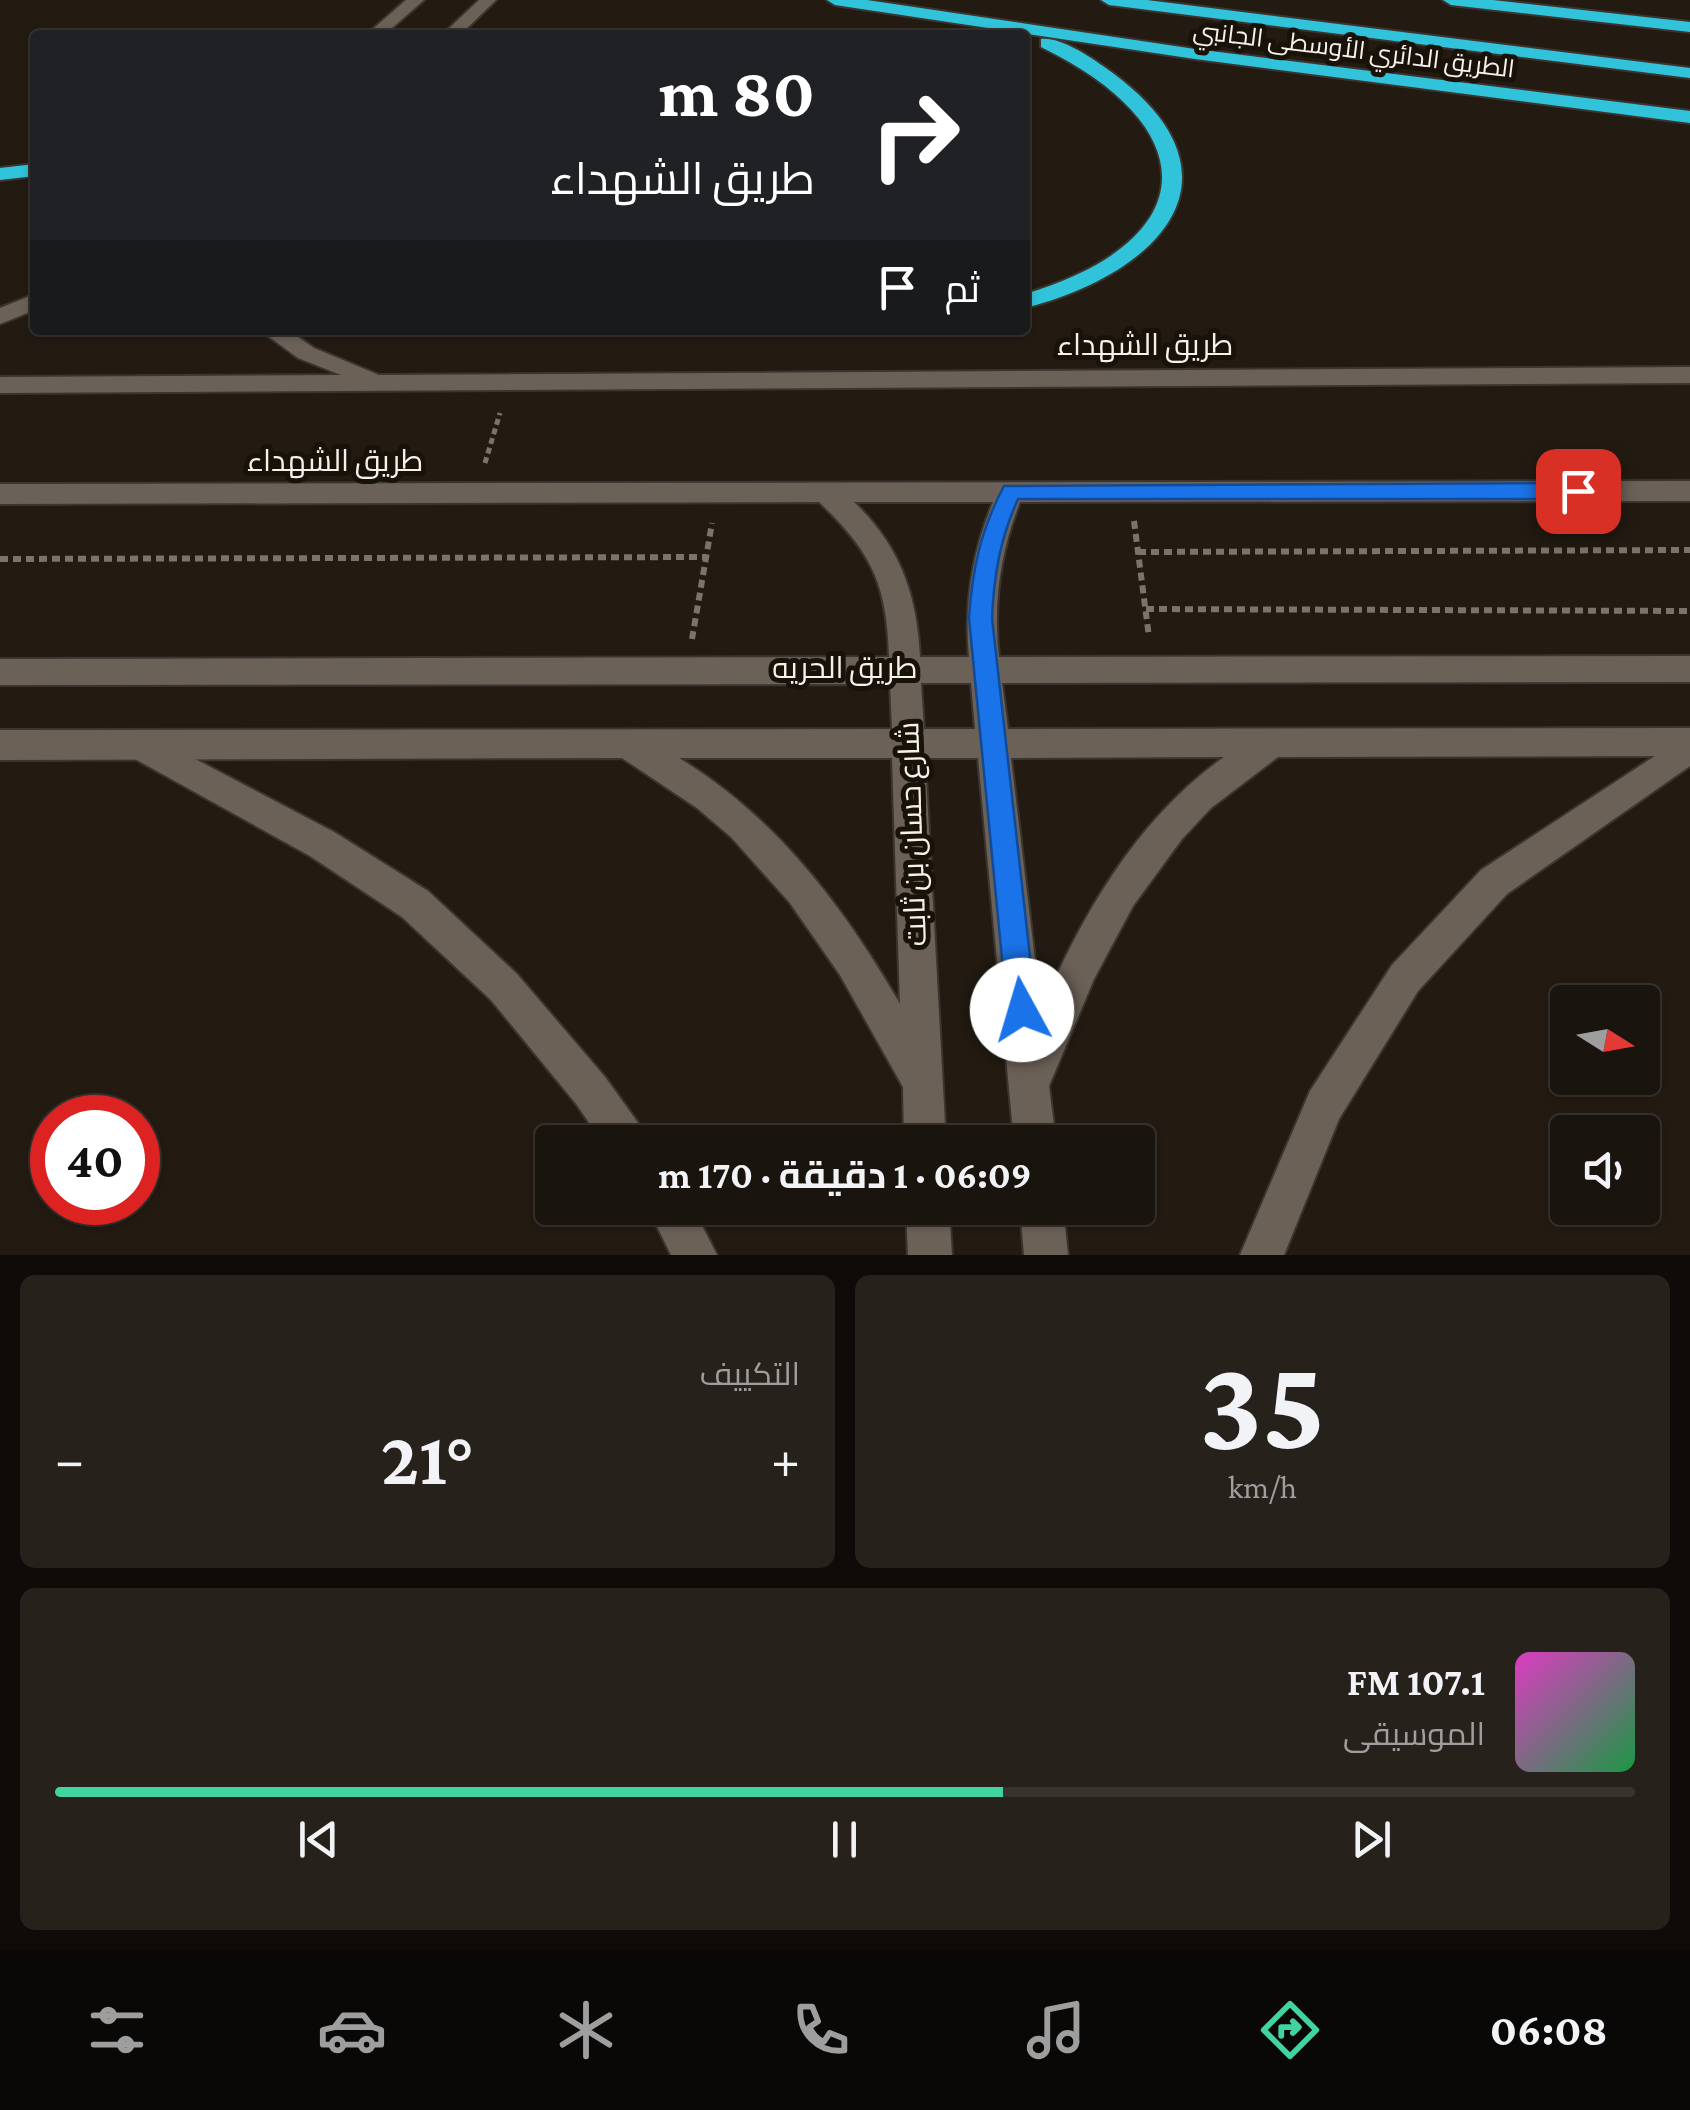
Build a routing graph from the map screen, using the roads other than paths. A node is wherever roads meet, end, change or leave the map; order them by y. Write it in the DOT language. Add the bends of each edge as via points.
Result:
graph roads {
  1 [pos="416,0"];
  2 [pos="488,0"];
  3 [pos="835,0"];
  4 [pos="1109,0"];
  5 [pos="1451,0"];
  6 [pos="990,24"];
  7 [pos="1690,27"];
  8 [pos="380,30"];
  9 [pos="455,30"];
  10 [pos="1009,30"];
  11 [pos="1030,37"];
  12 [pos="1690,73"];
  13 [pos="1690,117"];
  14 [pos="30,171"];
  15 [pos="0,174"];
  16 [pos="1030,298"];
  17 [pos="30,303"];
  18 [pos="0,317"];
  19 [pos="279,335"];
  20 [pos="1690,375"];
  21 [pos="390,384"];
  22 [pos="0,386"];
  23 [pos="1690,491"];
  24 [pos="825,492"];
  25 [pos="1011,492"];
  26 [pos="0,494"];
  27 [pos="905,668"];
  28 [pos="986,668"];
  29 [pos="1690,669"];
  30 [pos="0,672"];
  31 [pos="908,742"];
  32 [pos="994,742"];
  33 [pos="1272,742"];
  34 [pos="626,743"];
  35 [pos="140,745"];
  36 [pos="1690,745"];
  37 [pos="0,746"];
  38 [pos="923,1084"];
  39 [pos="1029,1086"];
  40 [pos="614,1125"];
  41 [pos="924,1125"];
  42 [pos="1033,1125"];
  43 [pos="679,1225"];
  44 [pos="929,1225"];
  45 [pos="1043,1225"];
  46 [pos="695,1255"];
  47 [pos="930,1255"];
  48 [pos="1046,1255"];
  49 [pos="1262,1255"];
  1 -- 8 [label="street"];
  2 -- 9 [label="street"];
  3 -- 6 [label="highway, الطريق الدائري الأوسطى الجانبي"];
  4 -- 12 [label="highway"];
  5 -- 7 [label="highway"];
  6 -- 10 [label="highway"];
  6 -- 13 [label="highway, الطريق الدائري الأوسطى الجانبي"];
  11 -- 16 [label="highway" via="1121,84 1156,120 1173,163 1166,208 1132,252 1104,271"];
  14 -- 15 [label="highway"];
  17 -- 18 [label="street"];
  19 -- 21 [label="street" via="306,353"];
  20 -- 21 [label="street, طريق الشهداء"];
  21 -- 22 [label="street, طريق الشهداء"];
  23 -- 25 [label="street, طريق الشهداء"];
  24 -- 25 [label="street, طريق الشهداء"];
  24 -- 26 [label="street, طريق الشهداء"];
  24 -- 27 [label="street, شارع حسان بن ثابت" via="865,528 892,568"];
  25 -- 28 [label="street" via="983,572"];
  27 -- 28 [label="street, طريق الحريه"];
  27 -- 30 [label="street, طريق الحريه"];
  27 -- 31 [label="street, شارع حسان بن ثابت"];
  28 -- 29 [label="street, طريق الحريه"];
  28 -- 32 [label="street"];
  31 -- 32 [label="street"];
  31 -- 34 [label="street"];
  31 -- 38 [label="street, شارع حسان بن ثابت"];
  32 -- 33 [label="street"];
  32 -- 39 [label="street"];
  33 -- 36 [label="street"];
  33 -- 39 [label="street" via="1198,798 1134,872 1076,967"];
  34 -- 35 [label="street"];
  34 -- 38 [label="street" via="710,798 788,871 859,966"];
  35 -- 37 [label="street"];
  35 -- 40 [label="street" via="322,844 415,904 504,987"];
  36 -- 49 [label="street" via="1494,882 1405,978 1324,1104"];
  38 -- 41 [label="street, شارع حسان بن ثابت"];
  39 -- 42 [label="street"];
  43 -- 46 [label="street"];
  44 -- 47 [label="street"];
  45 -- 48 [label="street"];
}
